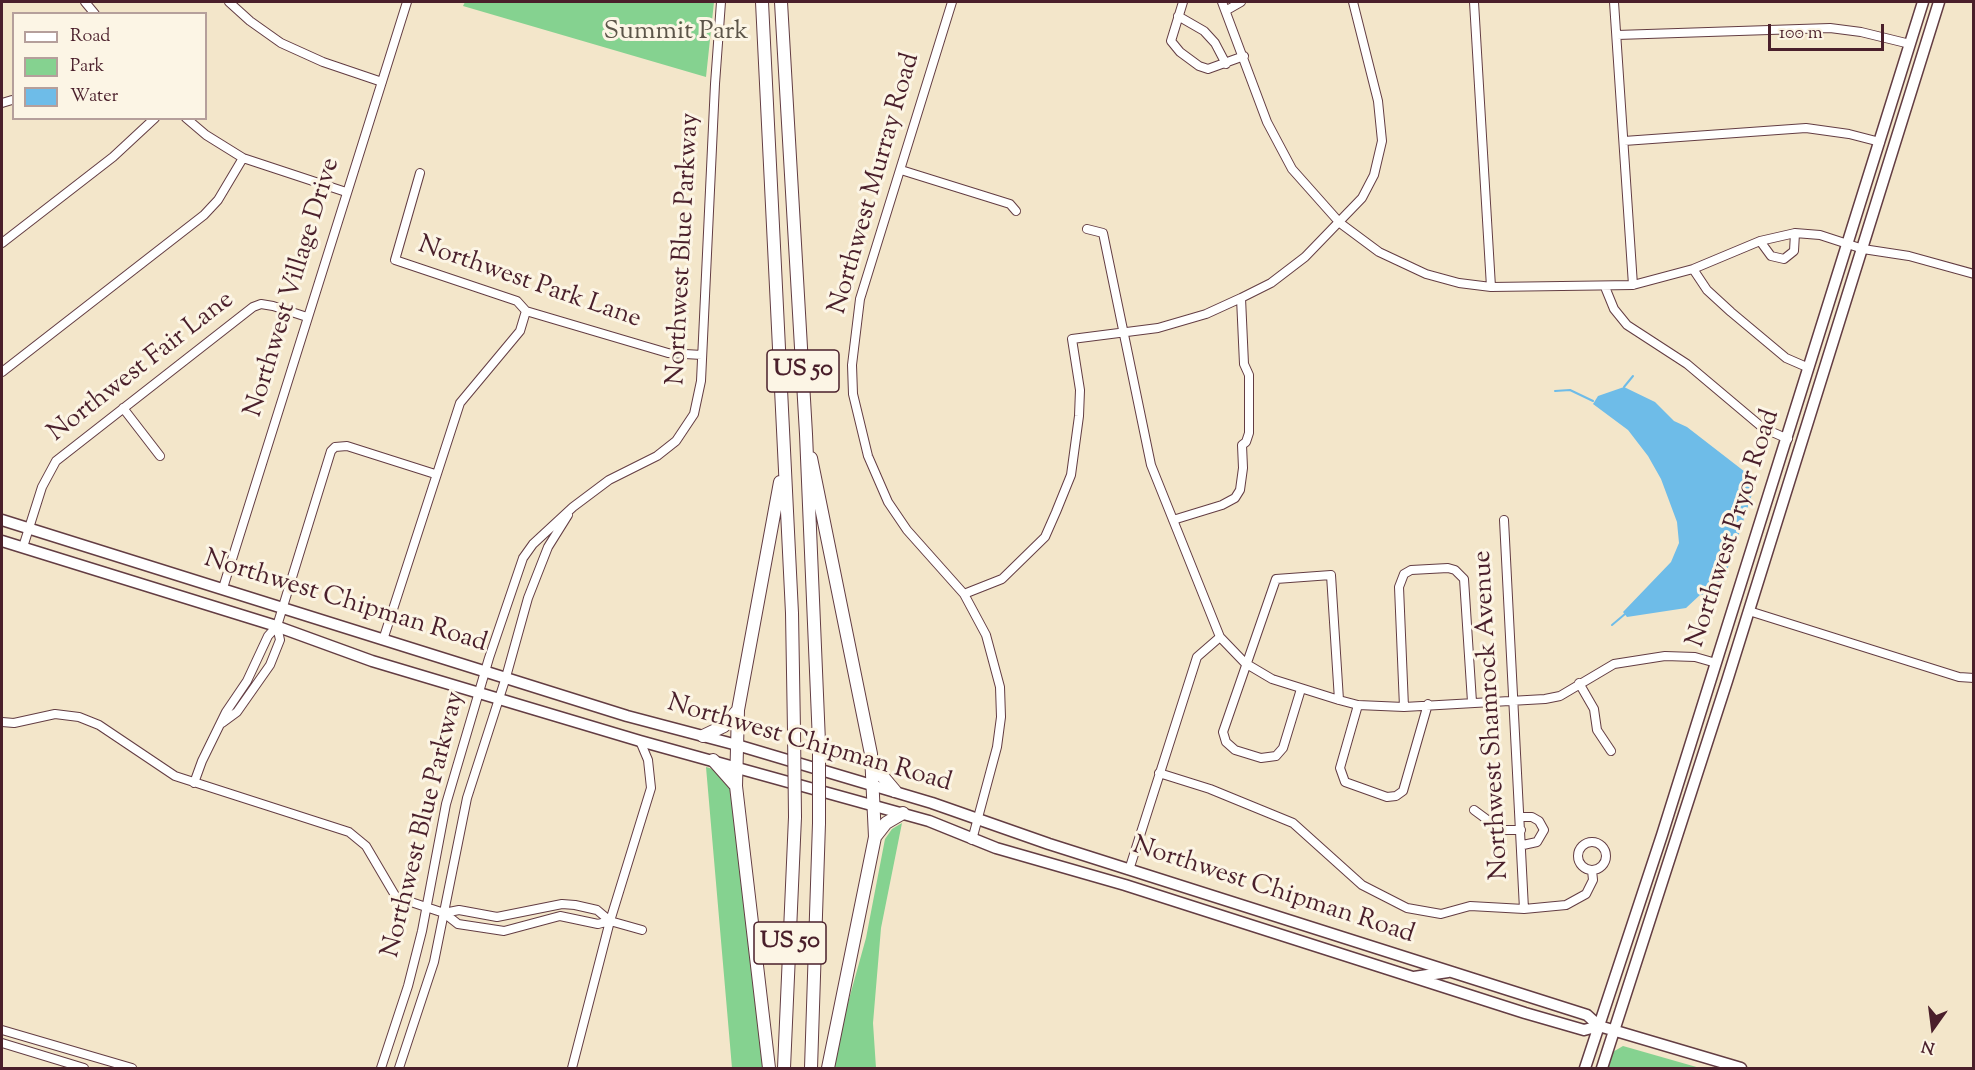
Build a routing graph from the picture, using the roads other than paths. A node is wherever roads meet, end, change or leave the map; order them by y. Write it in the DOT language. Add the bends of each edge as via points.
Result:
graph roads {
  1 [pos="229,2"];
  2 [pos="407,2"];
  3 [pos="721,2"];
  4 [pos="762,2"];
  5 [pos="781,2"];
  6 [pos="952,2"];
  7 [pos="1183,2"];
  8 [pos="1222,2"];
  9 [pos="1241,2"];
  10 [pos="1353,2"];
  11 [pos="1474,2"];
  12 [pos="1614,2"];
  13 [pos="1923,2"];
  14 [pos="1939,2"];
  15 [pos="1227,10"];
  16 [pos="1178,16"];
  17 [pos="1617,35"];
  18 [pos="1910,45"];
  19 [pos="1244,56"];
  20 [pos="1226,64"];
  21 [pos="382,82"];
  22 [pos="12,100"];
  23 [pos="2,103"];
  24 [pos="153,120"];
  25 [pos="188,120"];
  26 [pos="1624,141"];
  27 [pos="1880,142"];
  28 [pos="243,158"];
  29 [pos="901,170"];
  30 [pos="420,173"];
  31 [pos="346,192"];
  32 [pos="1016,212"];
  33 [pos="1340,224"];
  34 [pos="1087,229"];
  35 [pos="1795,233"];
  36 [pos="1760,241"];
  37 [pos="2,243"];
  38 [pos="1849,244"];
  39 [pos="1863,249"];
  40 [pos="1693,269"];
  41 [pos="1974,274"];
  42 [pos="1633,285"];
  43 [pos="1491,287"];
  44 [pos="1605,287"];
  45 [pos="1242,298"];
  46 [pos="526,310"];
  47 [pos="307,316"];
  48 [pos="1124,334"];
  49 [pos="702,354"];
  50 [pos="1809,368"];
  51 [pos="2,372"];
  52 [pos="123,408"];
  53 [pos="806,434"];
  54 [pos="1788,439"];
  55 [pos="160,456"];
  56 [pos="784,457"];
  57 [pos="435,474"];
  58 [pos="573,507"];
  59 [pos="1504,519"];
  60 [pos="2,520"];
  61 [pos="1173,520"];
  62 [pos="29,529"];
  63 [pos="2,541"];
  64 [pos="23,547"];
  65 [pos="223,588"];
  66 [pos="964,594"];
  67 [pos="284,609"];
  68 [pos="1749,611"];
  69 [pos="277,626"];
  70 [pos="1221,638"];
  71 [pos="383,640"];
  72 [pos="1245,663"];
  73 [pos="1716,663"];
  74 [pos="485,670"];
  75 [pos="506,677"];
  76 [pos="1974,678"];
  77 [pos="1579,683"];
  78 [pos="1301,688"];
  79 [pos="479,693"];
  80 [pos="499,699"];
  81 [pos="1705,699"];
  82 [pos="1339,700"];
  83 [pos="1514,701"];
  84 [pos="1472,702"];
  85 [pos="1428,704"];
  86 [pos="1358,705"];
  87 [pos="1404,707"];
  88 [pos="738,710"];
  89 [pos="2,722"];
  90 [pos="220,725"];
  91 [pos="703,736"];
  92 [pos="640,741"];
  93 [pos="737,745"];
  94 [pos="1611,751"];
  95 [pos="1702,759"];
  96 [pos="713,760"];
  97 [pos="872,763"];
  98 [pos="738,766"];
  99 [pos="1159,773"];
  100 [pos="194,783"];
  101 [pos="873,784"];
  102 [pos="736,786"];
  103 [pos="896,791"];
  104 [pos="874,806"];
  105 [pos="1474,810"];
  106 [pos="903,813"];
  107 [pos="1521,817"];
  108 [pos="977,820"];
  109 [pos="1521,830"];
  110 [pos="875,837"];
  111 [pos="972,840"];
  112 [pos="1523,845"];
  113 [pos="1129,870"];
  114 [pos="1592,870"];
  115 [pos="1097,877"];
  116 [pos="426,907"];
  117 [pos="1524,909"];
  118 [pos="444,912"];
  119 [pos="610,921"];
  120 [pos="642,930"];
  121 [pos="1448,972"];
  122 [pos="1413,978"];
  123 [pos="1599,1026"];
  124 [pos="2,1030"];
  125 [pos="1614,1030"];
  126 [pos="2,1043"];
  127 [pos="84,1068"];
  128 [pos="132,1068"];
  129 [pos="381,1068"];
  130 [pos="399,1068"];
  131 [pos="572,1068"];
  132 [pos="769,1068"];
  133 [pos="784,1068"];
  134 [pos="811,1068"];
  135 [pos="828,1068"];
  136 [pos="1585,1068"];
  137 [pos="1602,1068"];
  138 [pos="1741,1068"];
  1 -- 21 [label="street" via="281,43"];
  2 -- 21 [label="street, Northwest Village Drive"];
  3 -- 49 [label="street, Northwest Blue Parkway"];
  4 -- 56 [label="highway, US 50"];
  5 -- 53 [label="highway, US 50"];
  6 -- 29 [label="street, Northwest Murray Road"];
  7 -- 16 [label="street"];
  8 -- 15 [label="street"];
  9 -- 15 [label="street"];
  10 -- 33 [label="street" via="1378,101 1382,141 1374,175 1362,198"];
  11 -- 43 [label="street"];
  12 -- 17 [label="street"];
  13 -- 18 [label="main road, Northwest Pryor Road"];
  14 -- 39 [label="main road, Northwest Pryor Road"];
  15 -- 19 [label="street"];
  16 -- 20 [label="street" via="1204,31"];
  16 -- 20 [label="street" via="1171,41 1176,48 1208,69"];
  17 -- 18 [label="street" via="1830,27"];
  17 -- 26 [label="street"];
  18 -- 27 [label="main road, Northwest Pryor Road"];
  19 -- 20 [label="street"];
  19 -- 33 [label="street" via="1267,122 1293,169"];
  21 -- 31 [label="street, Northwest Village Drive"];
  22 -- 23 [label="street"];
  24 -- 37 [label="street" via="113,157"];
  25 -- 28 [label="street"];
  26 -- 27 [label="street" via="1806,128"];
  26 -- 42 [label="street"];
  27 -- 38 [label="main road, Northwest Pryor Road"];
  28 -- 31 [label="street"];
  28 -- 51 [label="street" via="218,200 204,215"];
  29 -- 32 [label="street" via="1010,204"];
  29 -- 66 [label="street, Northwest Murray Road" via="860,299 852,364 853,394 868,456 888,502 907,530"];
  30 -- 46 [label="street, Northwest Park Lane" via="395,260 517,302"];
  31 -- 47 [label="street, Northwest Village Drive"];
  33 -- 43 [label="street" via="1404,265 1459,283"];
  33 -- 45 [label="street" via="1271,283"];
  34 -- 48 [label="street" via="1103,233"];
  35 -- 36 [label="street"];
  35 -- 36 [label="street" via="1794,251 1784,259 1771,256"];
  35 -- 38 [label="street" via="1820,235"];
  36 -- 40 [label="street"];
  38 -- 39 [label="street"];
  38 -- 50 [label="main road, Northwest Pryor Road"];
  39 -- 41 [label="street" via="1909,256"];
  39 -- 68 [label="main road, Northwest Pryor Road"];
  40 -- 42 [label="street"];
  40 -- 50 [label="street" via="1707,290 1731,312 1786,358"];
  42 -- 44 [label="street"];
  43 -- 44 [label="street"];
  44 -- 54 [label="street" via="1614,309 1627,325 1687,364 1763,428"];
  45 -- 48 [label="street" via="1206,314"];
  45 -- 61 [label="street" via="1244,364 1249,375 1249,434 1242,445 1240,490 1222,505"];
  46 -- 49 [label="street, Northwest Park Lane" via="668,353"];
  46 -- 57 [label="street" via="520,331 460,403"];
  47 -- 52 [label="street, Northwest Fair Lane" via="261,304"];
  47 -- 65 [label="street, Northwest Village Drive"];
  48 -- 61 [label="street" via="1151,465"];
  48 -- 66 [label="street" via="1072,339 1080,390 1079,416 1071,475 1056,512 1045,537 1002,579"];
  49 -- 58 [label="street, Northwest Blue Parkway" via="694,414 676,441 657,456 609,480"];
  50 -- 54 [label="main road, Northwest Pryor Road"];
  52 -- 55 [label="street"];
  52 -- 62 [label="street, Northwest Fair Lane" via="56,461 42,487"];
  53 -- 97 [label="highway"];
  53 -- 134 [label="highway, US 50, bridge" via="819,742"];
  54 -- 73 [label="main road, Northwest Pryor Road"];
  56 -- 88 [label="highway"];
  56 -- 133 [label="highway, US 50, bridge" via="792,613 795,817"];
  57 -- 67 [label="street" via="347,446 335,447 329,456"];
  57 -- 71 [label="street"];
  58 -- 74 [label="street, Northwest Blue Parkway" via="523,558"];
  58 -- 75 [label="street, Northwest Blue Parkway" via="537,571"];
  59 -- 83 [label="street, Northwest Shamrock Avenue"];
  60 -- 62 [label="main road, Northwest Chipman Road"];
  61 -- 70 [label="street"];
  62 -- 64 [label="street, Northwest Fair Lane"];
  62 -- 65 [label="main road, Northwest Chipman Road"];
  63 -- 64 [label="main road, Northwest Chipman Road"];
  64 -- 69 [label="main road, Northwest Chipman Road"];
  65 -- 67 [label="main road, Northwest Chipman Road"];
  66 -- 108 [label="street, Northwest Murray Road" via="986,635 1000,687 997,747"];
  67 -- 69 [label="street"];
  67 -- 71 [label="main road, Northwest Chipman Road"];
  68 -- 76 [label="street"];
  68 -- 95 [label="main road, Northwest Pryor Road"];
  69 -- 79 [label="main road, Northwest Chipman Road" via="372,661"];
  69 -- 90 [label="street"];
  69 -- 90 [label="street" via="280,640 270,665 237,712"];
  70 -- 72 [label="street"];
  70 -- 99 [label="street" via="1197,657"];
  71 -- 74 [label="main road, Northwest Chipman Road"];
  72 -- 78 [label="street" via="1272,679"];
  72 -- 78 [label="street" via="1223,732 1226,742 1235,750 1267,759 1280,753"];
  72 -- 82 [label="street" via="1276,579 1331,575"];
  73 -- 77 [label="street" via="1695,657 1665,656 1614,664"];
  73 -- 81 [label="main road, Northwest Pryor Road"];
  74 -- 75 [label="main road, Northwest Chipman Road"];
  74 -- 79 [label="street, Northwest Blue Parkway"];
  75 -- 80 [label="street, Northwest Blue Parkway"];
  75 -- 91 [label="main road, Northwest Chipman Road"];
  77 -- 83 [label="street" via="1560,696"];
  77 -- 94 [label="street" via="1594,709 1597,730"];
  78 -- 82 [label="street"];
  79 -- 80 [label="main road, Northwest Chipman Road"];
  79 -- 116 [label="street, Northwest Blue Parkway" via="446,804"];
  80 -- 92 [label="main road, Northwest Chipman Road"];
  80 -- 118 [label="street, Northwest Blue Parkway" via="467,798"];
  81 -- 95 [label="main road" via="1708,711 1700,737"];
  81 -- 123 [label="main road, Northwest Pryor Road"];
  82 -- 86 [label="street"];
  83 -- 84 [label="street"];
  83 -- 107 [label="street, Northwest Shamrock Avenue"];
  84 -- 85 [label="street"];
  84 -- 87 [label="street" via="1464,579 1448,568 1411,570 1404,574 1399,587"];
  85 -- 86 [label="street" via="1403,791 1387,797 1345,782 1341,768"];
  85 -- 87 [label="street"];
  86 -- 87 [label="street"];
  88 -- 91 [label="highway" via="724,726"];
  88 -- 93 [label="highway"];
  89 -- 100 [label="street" via="55,714 79,717 99,725 167,773"];
  90 -- 100 [label="street"];
  91 -- 93 [label="main road, Northwest Chipman Road"];
  92 -- 96 [label="main road, Northwest Chipman Road"];
  92 -- 119 [label="street" via="652,775 651,788"];
  93 -- 98 [label="highway"];
  93 -- 101 [label="main road, Northwest Chipman Road"];
  95 -- 125 [label="main road, Northwest Pryor Road"];
  96 -- 98 [label="main road, Northwest Chipman Road"];
  96 -- 102 [label="highway"];
  97 -- 101 [label="highway"];
  97 -- 103 [label="highway"];
  98 -- 102 [label="highway"];
  98 -- 104 [label="main road, Northwest Chipman Road"];
  99 -- 113 [label="street"];
  99 -- 117 [label="street" via="1293,823 1362,885 1407,908 1441,914 1470,906"];
  100 -- 116 [label="street" via="349,832 366,846 396,897"];
  101 -- 103 [label="main road, Northwest Chipman Road"];
  101 -- 104 [label="highway"];
  102 -- 132 [label="highway"];
  103 -- 108 [label="main road, Northwest Chipman Road"];
  104 -- 106 [label="main road, Northwest Chipman Road"];
  104 -- 110 [label="highway"];
  105 -- 109 [label="street" via="1501,830"];
  106 -- 110 [label="highway" via="886,823"];
  106 -- 111 [label="main road, Northwest Chipman Road"];
  107 -- 109 [label="street, Northwest Shamrock Avenue"];
  107 -- 112 [label="street" via="1532,817 1544,830 1537,842"];
  108 -- 111 [label="street, Northwest Murray Road"];
  108 -- 113 [label="main road, Northwest Chipman Road"];
  109 -- 112 [label="street, Northwest Shamrock Avenue"];
  110 -- 135 [label="highway"];
  111 -- 115 [label="main road, Northwest Chipman Road"];
  112 -- 117 [label="street, Northwest Shamrock Avenue"];
  113 -- 115 [label="main road" via="1119,876"];
  113 -- 121 [label="main road, Northwest Chipman Road"];
  114 -- 117 [label="street" via="1593,880 1586,894 1566,905"];
  115 -- 122 [label="main road, Northwest Chipman Road"];
  116 -- 118 [label="street"];
  116 -- 129 [label="street, Northwest Blue Parkway" via="408,986"];
  118 -- 119 [label="street" via="459,910 497,917 562,904 597,910"];
  118 -- 119 [label="street" via="458,924 504,931 561,916 598,924"];
  118 -- 130 [label="street, Northwest Blue Parkway" via="434,962"];
  119 -- 120 [label="street"];
  119 -- 131 [label="street"];
  121 -- 122 [label="main road"];
  121 -- 123 [label="main road, Northwest Chipman Road" via="1587,1015"];
  122 -- 123 [label="main road, Northwest Chipman Road" via="1584,1030"];
  123 -- 125 [label="main road, Northwest Chipman Road"];
  123 -- 136 [label="main road, Northwest Pryor Road"];
  124 -- 128 [label="street"];
  125 -- 137 [label="main road, Northwest Pryor Road"];
  125 -- 138 [label="main road, Northwest Chipman Road"];
  126 -- 127 [label="street"];
}
